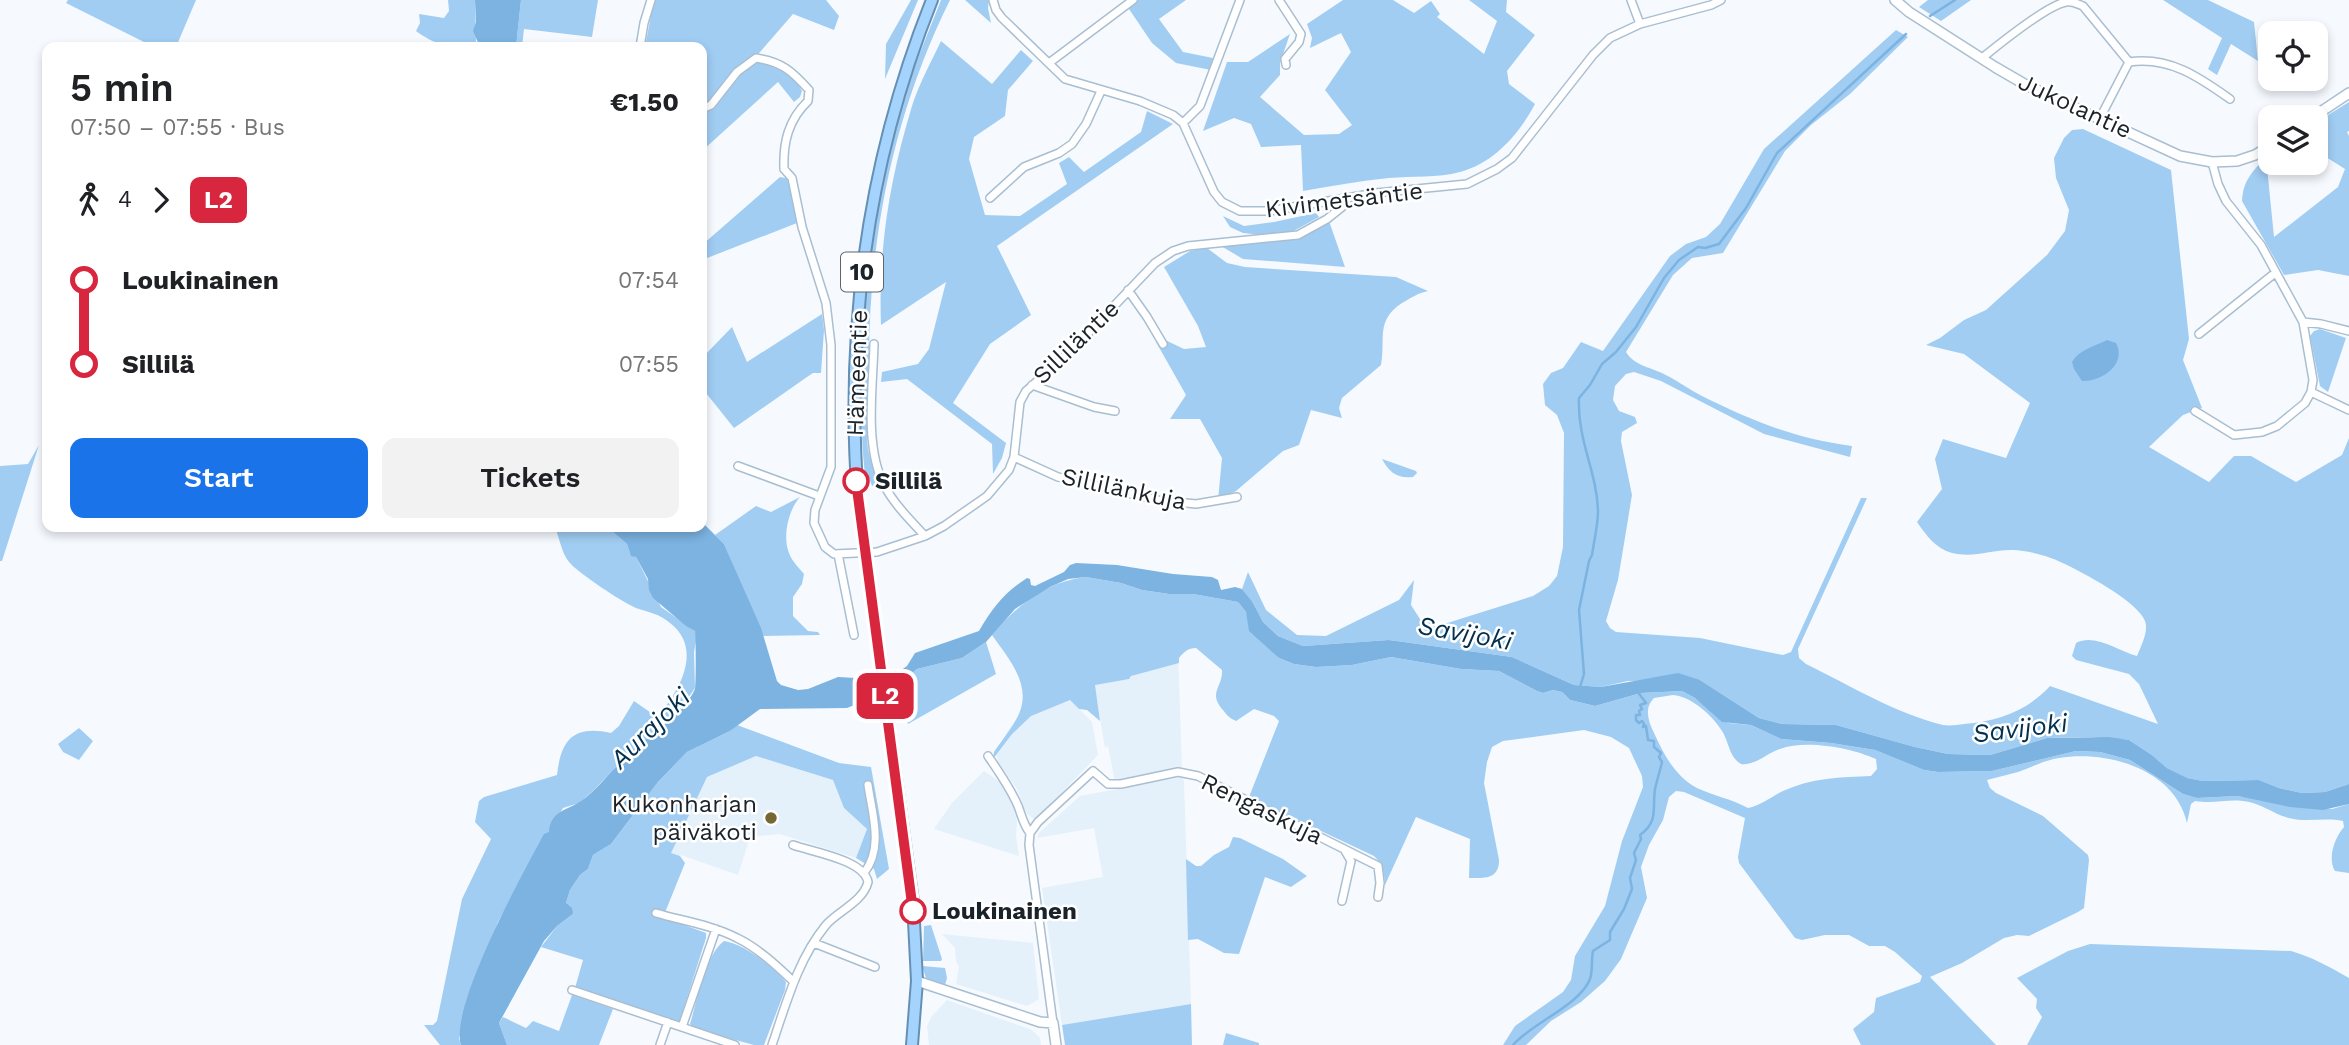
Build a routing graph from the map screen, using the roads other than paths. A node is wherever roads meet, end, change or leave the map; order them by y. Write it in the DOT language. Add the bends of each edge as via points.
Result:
graph roads {
  1 [pos="651,0"];
  2 [pos="932,0"];
  3 [pos="993,0"];
  4 [pos="1133,0"];
  5 [pos="1240,0"];
  6 [pos="1279,0"];
  7 [pos="1631,0"];
  8 [pos="1721,0"];
  9 [pos="1895,0"];
  10 [pos="1640,24"];
  11 [pos="641,42"];
  12 [pos="1982,58"];
  13 [pos="2129,62"];
  14 [pos="1049,63"];
  15 [pos="1286,65"];
  16 [pos="1101,91"];
  17 [pos="2349,93"];
  18 [pos="2230,100"];
  19 [pos="707,107"];
  20 [pos="2328,107"];
  21 [pos="2100,118"];
  22 [pos="1183,123"];
  23 [pos="2258,153"];
  24 [pos="2212,162"];
  25 [pos="990,198"];
  26 [pos="1347,198"];
  27 [pos="2275,273"];
  28 [pos="1128,290"];
  29 [pos="2303,322"];
  30 [pos="2349,331"];
  31 [pos="2199,334"];
  32 [pos="874,344"];
  33 [pos="1163,344"];
  34 [pos="1031,385"];
  35 [pos="2311,392"];
  36 [pos="2349,410"];
  37 [pos="1115,411"];
  38 [pos="2194,411"];
  39 [pos="1014,457"];
  40 [pos="738,466"];
  41 [pos="819,496"];
  42 [pos="1237,497"];
  43 [pos="925,536"];
  44 [pos="838,554"];
  45 [pos="866,554"];
  46 [pos="853,635"];
  47 [pos="988,757"];
  48 [pos="868,785"];
  49 [pos="1030,833"];
  50 [pos="793,845"];
  51 [pos="1344,849"];
  52 [pos="864,873"];
  53 [pos="1378,897"];
  54 [pos="1342,901"];
  55 [pos="656,913"];
  56 [pos="716,929"];
  57 [pos="814,943"];
  58 [pos="875,967"];
  59 [pos="917,981"];
  60 [pos="794,982"];
  61 [pos="572,990"];
  62 [pos="668,1022"];
  63 [pos="1053,1023"];
  64 [pos="682,1027"];
  65 [pos="660,1045"];
  66 [pos="735,1045"];
  67 [pos="772,1045"];
  68 [pos="912,1045"];
  69 [pos="1056,1045"];
  1 -- 11 [label="street"];
  2 -- 45 [label="highway, Hämeentie / 10" via="892,119 865,247 853,407"];
  3 -- 14 [label="street" via="1002,18"];
  4 -- 14 [label="street"];
  5 -- 22 [label="street" via="1200,106"];
  6 -- 15 [label="street" via="1301,34 1285,59"];
  7 -- 10 [label="street"];
  8 -- 10 [label="street, Kivimetsäntie"];
  9 -- 12 [label="street, Jukolantie"];
  10 -- 26 [label="street, Kivimetsäntie" via="1601,46 1512,158 1497,169 1467,184"];
  12 -- 13 [label="street" via="2055,6 2073,2 2083,6"];
  12 -- 21 [label="street, Jukolantie" via="2026,85"];
  13 -- 18 [label="street" via="2154,61 2182,69"];
  13 -- 21 [label="street"];
  14 -- 16 [label="street" via="1065,79"];
  16 -- 22 [label="street" via="1162,109"];
  16 -- 25 [label="street" via="1072,144 1024,167"];
  17 -- 20 [label="street"];
  19 -- 41 [label="street" via="756,58 793,71 809,90 808,101 789,128 783,148 784,170 792,177 826,303 831,345 831,467"];
  21 -- 24 [label="street, Jukolantie" via="2180,156"];
  22 -- 26 [label="street, Kivimetsäntie" via="1214,192 1231,207 1252,212"];
  23 -- 24 [label="street, Jukolantie" via="2237,161"];
  24 -- 27 [label="street" via="2227,201 2261,245"];
  26 -- 28 [label="street, Silliläntie" via="1327,219 1298,235 1173,251"];
  27 -- 29 [label="street"];
  27 -- 31 [label="street"];
  28 -- 33 [label="street"];
  28 -- 34 [label="street, Silliläntie" via="1080,342"];
  29 -- 30 [label="street"];
  29 -- 35 [label="street"];
  32 -- 43 [label="street" via="875,461 893,499"];
  34 -- 37 [label="street"];
  34 -- 39 [label="street, Silliläntie" via="1020,402"];
  35 -- 36 [label="street"];
  35 -- 38 [label="street" via="2305,403 2277,426 2246,435 2234,435"];
  39 -- 42 [label="street, Sillilänkuja" via="1058,477 1157,500 1196,504"];
  39 -- 43 [label="street, Silliläntie" via="1009,470 986,496"];
  40 -- 41 [label="street"];
  41 -- 44 [label="street" via="814,523 825,547"];
  43 -- 45 [label="street, Silliläntie"];
  44 -- 45 [label="street, Silliläntie"];
  44 -- 46 [label="street"];
  45 -- 59 [label="highway, Hämeentie / 10" via="913,902"];
  47 -- 49 [label="street"];
  48 -- 52 [label="street" via="875,839"];
  49 -- 51 [label="street, Rengaskuja" via="1093,771 1108,784 1178,772 1198,776"];
  49 -- 63 [label="street"];
  50 -- 52 [label="street" via="854,864"];
  51 -- 53 [label="street" via="1378,866"];
  51 -- 54 [label="street, Rengaskuja" via="1351,861"];
  52 -- 57 [label="street" via="866,888 826,925"];
  55 -- 56 [label="street"];
  56 -- 60 [label="street" via="752,947"];
  56 -- 64 [label="street"];
  57 -- 58 [label="street"];
  57 -- 60 [label="street"];
  59 -- 63 [label="street"];
  59 -- 68 [label="highway, Hämeentie / 10"];
  60 -- 67 [label="street"];
  61 -- 62 [label="street"];
  62 -- 64 [label="street"];
  62 -- 65 [label="street"];
  63 -- 69 [label="street"];
  64 -- 66 [label="street"];
}
